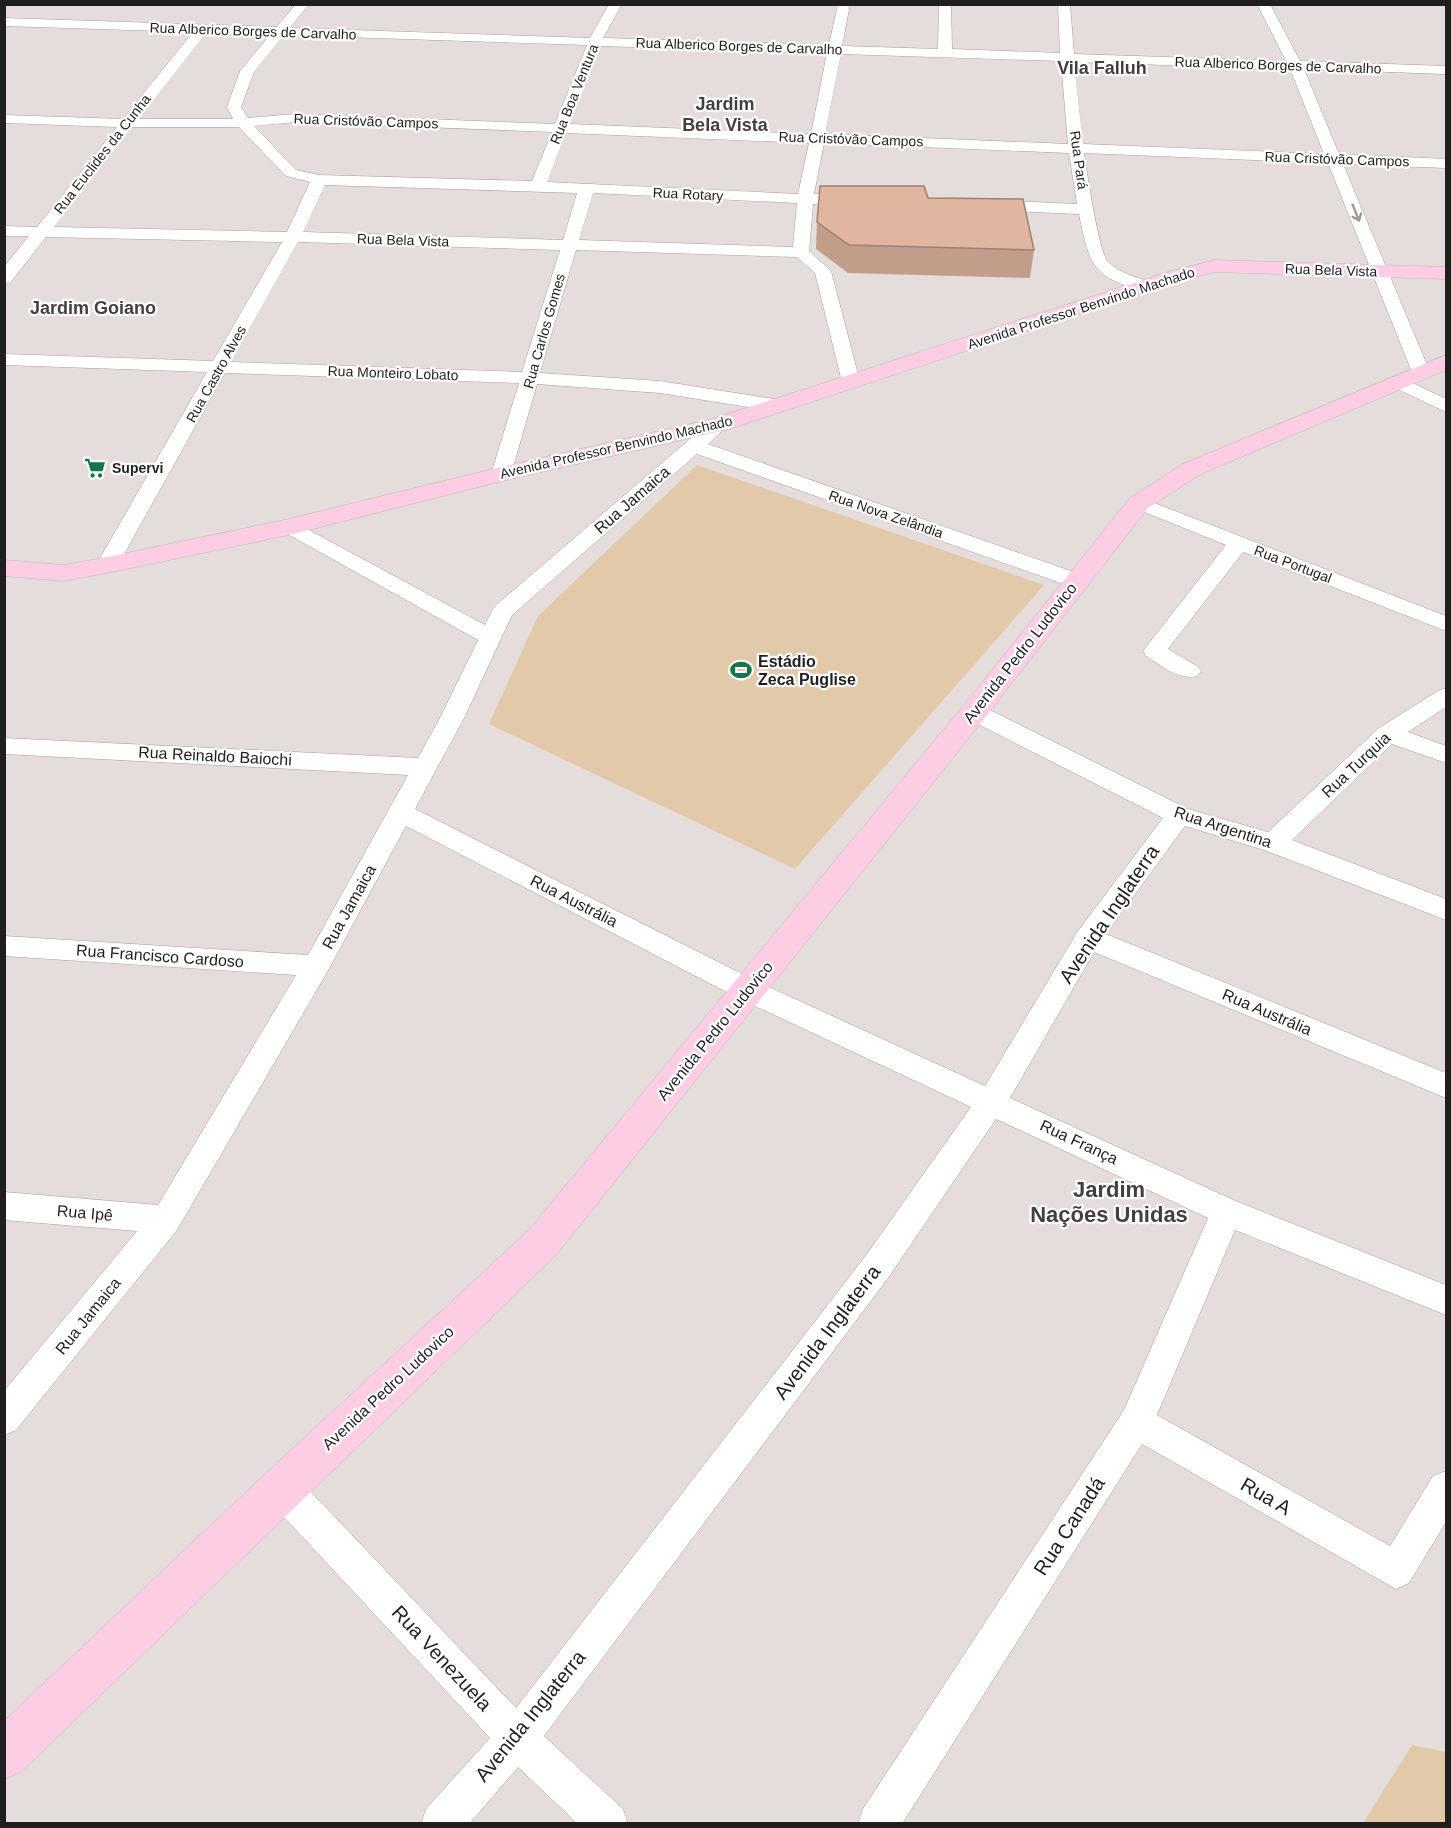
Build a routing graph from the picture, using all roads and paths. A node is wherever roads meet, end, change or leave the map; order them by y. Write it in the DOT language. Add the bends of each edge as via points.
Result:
graph roads {
  1 [pos="303,4"];
  2 [pos="616,4"];
  3 [pos="844,4"];
  4 [pos="945,4"];
  5 [pos="1064,4"];
  6 [pos="1263,4"];
  7 [pos="30,16"];
  8 [pos="4,22"];
  9 [pos="202,29"];
  10 [pos="282,32"];
  11 [pos="11,37"];
  12 [pos="595,41"];
  13 [pos="835,49"];
  14 [pos="945,52"];
  15 [pos="1066,58"];
  16 [pos="1295,65"];
  17 [pos="1446,70"];
  18 [pos="4,119"];
  19 [pos="125,123"];
  20 [pos="243,123"];
  21 [pos="560,127"];
  22 [pos="816,138"];
  23 [pos="1077,149"];
  24 [pos="1334,159"];
  25 [pos="1446,163"];
  26 [pos="319,180"];
  27 [pos="538,186"];
  28 [pos="586,189"];
  29 [pos="805,199"];
  30 [pos="863,201"];
  31 [pos="969,205"];
  32 [pos="1086,209"];
  33 [pos="4,231"];
  34 [pos="42,232"];
  35 [pos="293,237"];
  36 [pos="568,246"];
  37 [pos="801,252"];
  38 [pos="1215,266"];
  39 [pos="1380,271"];
  40 [pos="1446,273"];
  41 [pos="4,279"];
  42 [pos="1144,286"];
  43 [pos="4,359"];
  44 [pos="221,366"];
  45 [pos="1422,372"];
  46 [pos="531,378"];
  47 [pos="851,382"];
  48 [pos="780,406"];
  49 [pos="1446,406"];
  50 [pos="718,425"];
  51 [pos="694,446"];
  52 [pos="501,474"];
  53 [pos="1139,503"];
  54 [pos="289,527"];
  55 [pos="1239,543"];
  56 [pos="107,565"];
  57 [pos="4,568"];
  58 [pos="1077,581"];
  59 [pos="1446,624"];
  60 [pos="490,637"];
  61 [pos="1189,671"];
  62 [pos="1446,696"];
  63 [pos="974,712"];
  64 [pos="1388,734"];
  65 [pos="4,746"];
  66 [pos="1446,755"];
  67 [pos="425,767"];
  68 [pos="400,812"];
  69 [pos="1179,814"];
  70 [pos="1273,843"];
  71 [pos="1446,910"];
  72 [pos="1088,938"];
  73 [pos="4,946"];
  74 [pos="316,966"];
  75 [pos="748,990"];
  76 [pos="1446,1086"];
  77 [pos="992,1101"];
  78 [pos="4,1206"];
  79 [pos="1227,1212"];
  80 [pos="166,1220"];
  81 [pos="1446,1300"];
  82 [pos="4,1418"];
  83 [pos="1136,1422"];
  84 [pos="282,1488"];
  85 [pos="1446,1489"];
  86 [pos="517,1738"];
  87 [pos="4,1755"];
  88 [pos="441,1824"];
  89 [pos="608,1824"];
  90 [pos="878,1824"];
  1 -- 10 [label="street"];
  2 -- 12 [label="street, Rua Boa Ventura"];
  3 -- 13 [label="street"];
  4 -- 14 [label="street"];
  5 -- 15 [label="street, Rua Pará"];
  6 -- 16 [label="street"];
  7 -- 8 [label="street, Rua Alberico Borges de Carvalho"];
  7 -- 9 [label="street, Rua Alberico Borges de Carvalho"];
  7 -- 11 [label="street" via="18,35"];
  9 -- 10 [label="street, Rua Alberico Borges de Carvalho"];
  9 -- 19 [label="street, Rua Euclides da Cunha"];
  10 -- 12 [label="street, Rua Alberico Borges de Carvalho"];
  10 -- 20 [label="street" via="247,71 234,107"];
  12 -- 13 [label="street, Rua Alberico Borges de Carvalho"];
  12 -- 21 [label="street, Rua Boa Ventura"];
  13 -- 14 [label="street, Rua Alberico Borges de Carvalho"];
  13 -- 22 [label="street"];
  14 -- 15 [label="street, Rua Alberico Borges de Carvalho"];
  15 -- 16 [label="street, Rua Alberico Borges de Carvalho"];
  15 -- 23 [label="street, Rua Pará"];
  16 -- 17 [label="street, Rua Alberico Borges de Carvalho"];
  16 -- 24 [label="street"];
  18 -- 19 [label="street, Rua Cristóvão Campos"];
  19 -- 20 [label="street, Rua Cristóvão Campos"];
  19 -- 34 [label="street, Rua Euclides da Cunha"];
  20 -- 21 [label="street, Rua Cristóvão Campos" via="295,118"];
  20 -- 26 [label="street, Rua Rotary" via="291,173"];
  21 -- 22 [label="street, Rua Cristóvão Campos"];
  21 -- 27 [label="street, Rua Boa Ventura"];
  22 -- 23 [label="street, Rua Cristóvão Campos"];
  22 -- 29 [label="street"];
  23 -- 24 [label="street, Rua Cristóvão Campos"];
  23 -- 32 [label="street, Rua Pará"];
  24 -- 25 [label="street, Rua Cristóvão Campos"];
  24 -- 39 [label="street, one-way"];
  26 -- 27 [label="street, Rua Rotary"];
  26 -- 35 [label="street, Rua Castro Alves"];
  27 -- 28 [label="street, Rua Rotary"];
  28 -- 29 [label="street, Rua Rotary"];
  28 -- 36 [label="street, Rua Carlos Gomes"];
  29 -- 30 [label="street, Rua Rotary"];
  29 -- 37 [label="street"];
  31 -- 32 [label="street"];
  32 -- 42 [label="street, Rua Pará" via="1101,264"];
  33 -- 34 [label="street, Rua Bela Vista"];
  34 -- 35 [label="street, Rua Bela Vista"];
  34 -- 41 [label="street, Rua Euclides da Cunha"];
  35 -- 36 [label="street, Rua Bela Vista"];
  35 -- 44 [label="street, Rua Castro Alves"];
  36 -- 37 [label="street, Rua Bela Vista"];
  36 -- 46 [label="street, Rua Carlos Gomes"];
  37 -- 47 [label="street" via="823,271"];
  38 -- 39 [label="main road, Rua Bela Vista"];
  38 -- 42 [label="main road, Avenida Professor Benvindo Machado"];
  39 -- 40 [label="main road, Rua Bela Vista"];
  39 -- 45 [label="street"];
  42 -- 47 [label="main road, Avenida Professor Benvindo Machado"];
  43 -- 44 [label="street, Rua Monteiro Lobato"];
  44 -- 46 [label="street, Rua Monteiro Lobato"];
  44 -- 56 [label="street, Rua Castro Alves"];
  45 -- 49 [label="street"];
  45 -- 53 [label="main road, Avenida Pedro Ludovico" via="1192,469"];
  46 -- 48 [label="street, Rua Monteiro Lobato" via="660,387"];
  46 -- 52 [label="street, Rua Carlos Gomes"];
  47 -- 48 [label="main road, Avenida Professor Benvindo Machado"];
  48 -- 50 [label="main road, Avenida Professor Benvindo Machado"];
  50 -- 51 [label="street, Rua Jamaica"];
  50 -- 52 [label="main road, Avenida Professor Benvindo Machado"];
  51 -- 58 [label="street, Rua Nova Zelândia"];
  51 -- 60 [label="street, Rua Jamaica" via="502,612"];
  52 -- 54 [label="main road, Avenida Professor Benvindo Machado"];
  53 -- 55 [label="street, Rua Portugal"];
  53 -- 58 [label="main road, Avenida Pedro Ludovico"];
  54 -- 56 [label="main road, Avenida Professor Benvindo Machado"];
  54 -- 60 [label="street"];
  55 -- 59 [label="street, Rua Portugal"];
  55 -- 61 [label="street" via="1154,651"];
  56 -- 57 [label="main road, Avenida Professor Benvindo Machado" via="64,573"];
  58 -- 63 [label="main road, Avenida Pedro Ludovico"];
  60 -- 67 [label="street, Rua Jamaica"];
  62 -- 64 [label="street, Rua Turquia"];
  63 -- 69 [label="street, Rua Argentina"];
  63 -- 75 [label="main road, Avenida Pedro Ludovico"];
  64 -- 66 [label="street"];
  64 -- 70 [label="street, Rua Turquia"];
  65 -- 67 [label="street, Rua Reinaldo Baiochi"];
  67 -- 68 [label="street, Rua Jamaica"];
  68 -- 74 [label="street, Rua Jamaica"];
  68 -- 75 [label="street, Rua Austrália"];
  69 -- 70 [label="street, Rua Argentina"];
  69 -- 72 [label="street, Avenida Inglaterra"];
  70 -- 71 [label="street, Rua Argentina"];
  72 -- 76 [label="street, Rua Austrália"];
  72 -- 77 [label="street, Avenida Inglaterra"];
  73 -- 74 [label="street, Rua Francisco Cardoso"];
  74 -- 80 [label="street, Rua Jamaica"];
  75 -- 77 [label="street, Rua França"];
  75 -- 84 [label="main road, Avenida Pedro Ludovico" via="543,1242"];
  77 -- 79 [label="street, Rua França"];
  77 -- 86 [label="street, Avenida Inglaterra" via="876,1268"];
  78 -- 80 [label="street, Rua Ipê"];
  79 -- 81 [label="street, Rua França"];
  79 -- 83 [label="street, Rua Canadá"];
  80 -- 82 [label="street, Rua Jamaica"];
  83 -- 85 [label="street, Rua A" via="1396,1570"];
  83 -- 90 [label="street, Rua Canadá"];
  84 -- 86 [label="street, Rua Venezuela"];
  84 -- 87 [label="main road, Avenida Pedro Ludovico"];
  86 -- 88 [label="street, Avenida Inglaterra"];
  86 -- 89 [label="street, Rua Venezuela"];
}
